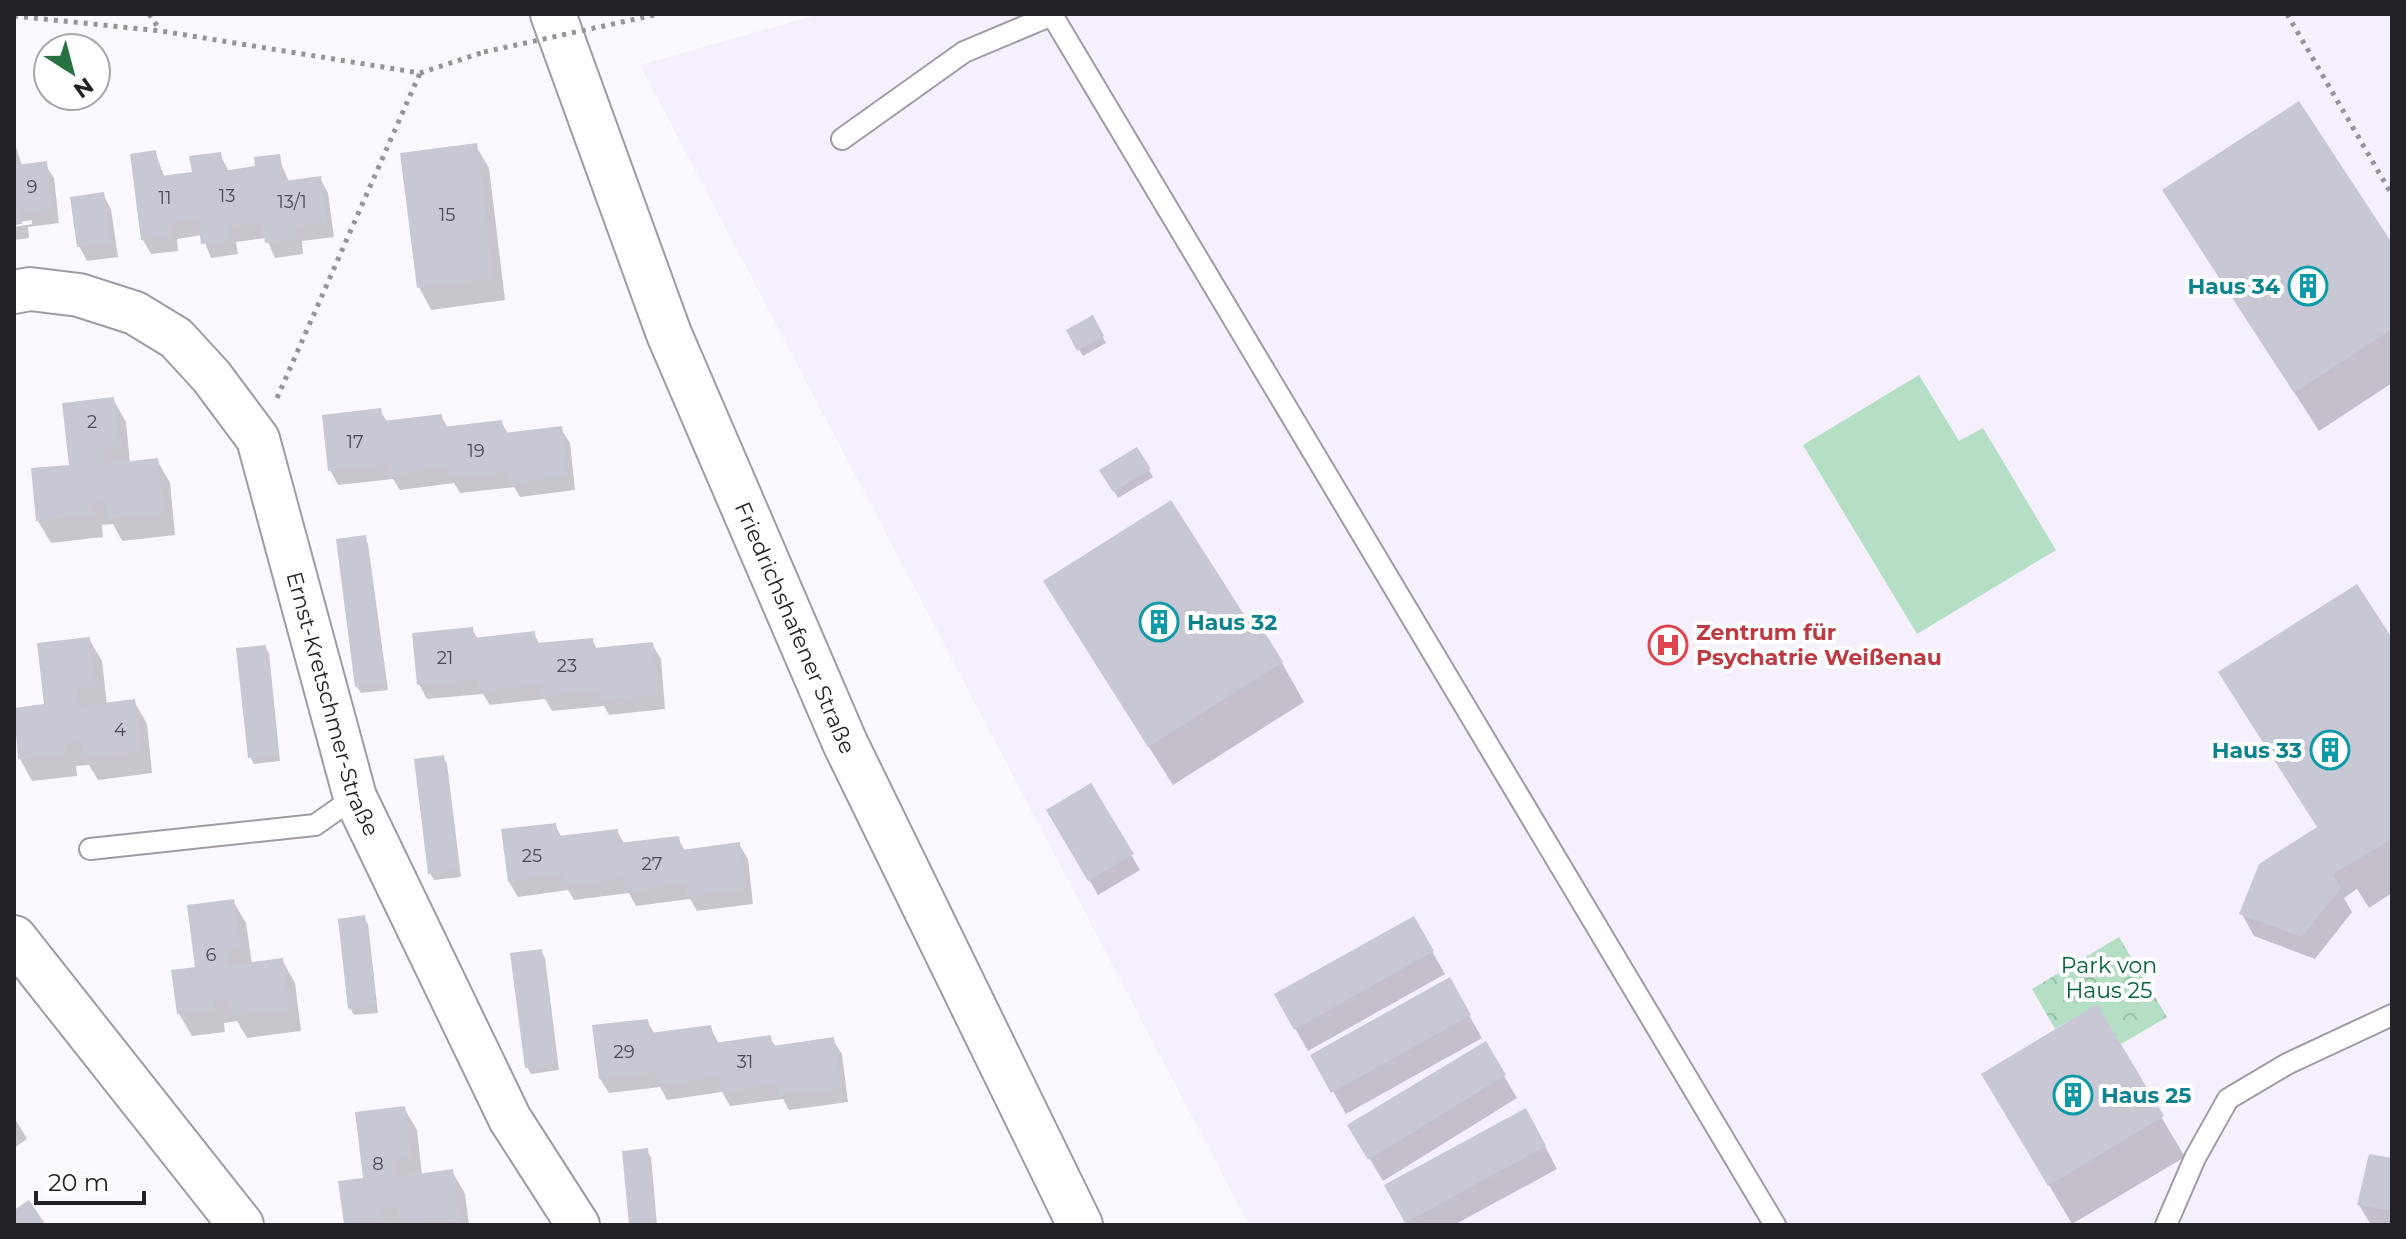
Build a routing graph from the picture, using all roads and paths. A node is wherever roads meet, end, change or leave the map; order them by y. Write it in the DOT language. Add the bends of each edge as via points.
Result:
graph roads {
  1 [pos="149,14"];
  2 [pos="553,14"];
  3 [pos="659,14"];
  4 [pos="2287,14"];
  5 [pos="14,16"];
  6 [pos="161,31"];
  7 [pos="420,73"];
  8 [pos="842,139"];
  9 [pos="2392,195"];
  10 [pos="14,292"];
  11 [pos="258,439"];
  12 [pos="355,797"];
  13 [pos="90,849"];
  14 [pos="14,938"];
  15 [pos="2392,1015"];
  16 [pos="241,1225"];
  17 [pos="578,1225"];
  18 [pos="1080,1225"];
  19 [pos="1775,1225"];
  20 [pos="2166,1225"];
  1 -- 6 [label="path"];
  2 -- 18 [label="main road, Friedrichshafener Straße" via="669,334 845,743"];
  3 -- 7 [label="path, bridge" via="484,52"];
  4 -- 9 [label="path"];
  5 -- 6 [label="path"];
  6 -- 7 [label="path"];
  7 -- 11 [label="path"];
  8 -- 19 [label="lane" via="964,52 1052,15"];
  10 -- 11 [label="street, Ernst-Kretschmer-Straße" via="79,295 135,313 166,331 211,376"];
  11 -- 12 [label="street, Ernst-Kretschmer-Straße"];
  12 -- 13 [label="lane" via="315,825"];
  12 -- 17 [label="street, Ernst-Kretschmer-Straße" via="510,1119"];
  14 -- 16 [label="main road"];
  15 -- 20 [label="lane" via="2287,1064 2228,1099"];
}
